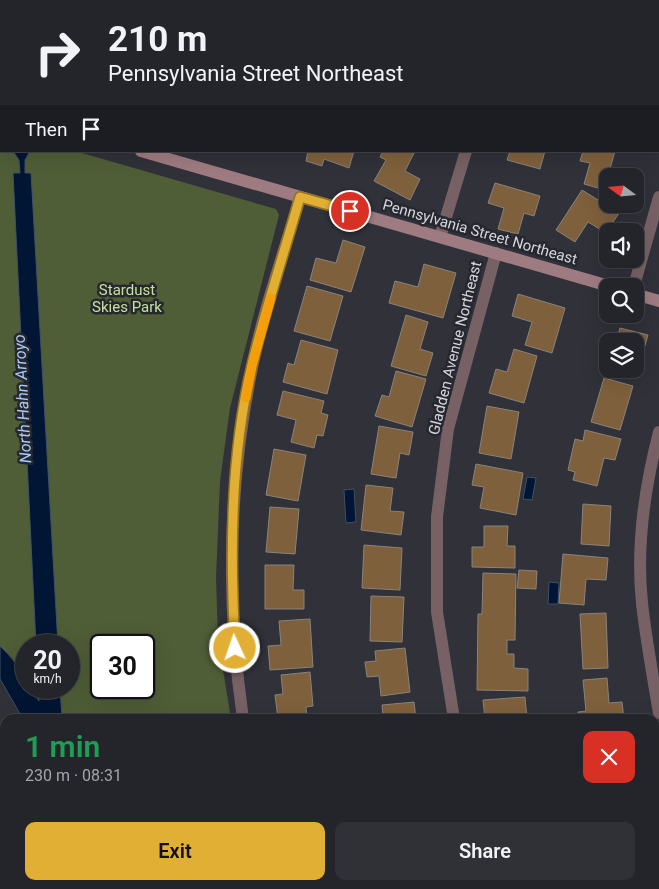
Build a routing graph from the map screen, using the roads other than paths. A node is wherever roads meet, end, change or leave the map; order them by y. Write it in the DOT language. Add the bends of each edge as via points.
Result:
graph roads {
  1 [pos="144,152"];
  2 [pos="466,152"];
  3 [pos="300,197"];
  4 [pos="659,197"];
  5 [pos="440,237"];
  6 [pos="496,253"];
  7 [pos="636,278"];
  8 [pos="599,283"];
  9 [pos="644,297"];
  10 [pos="659,301"];
  11 [pos="659,432"];
  12 [pos="659,713"];
  13 [pos="242,714"];
  14 [pos="453,714"];
  1 -- 3 [label="street, Pennsylvania Street Northeast"];
  2 -- 5 [label="street"];
  3 -- 5 [label="street, Pennsylvania Street Northeast"];
  3 -- 13 [label="street" via="252,366 240,430 234,489 232,583"];
  4 -- 7 [label="street"];
  5 -- 6 [label="street, Pennsylvania Street Northeast"];
  6 -- 8 [label="street, Pennsylvania Street Northeast"];
  6 -- 14 [label="street, Gladden Avenue Northeast" via="448,430 437,517 437,612"];
  9 -- 10 [label="street"];
  11 -- 12 [label="street" via="650,466 642,535 642,602"];
}
